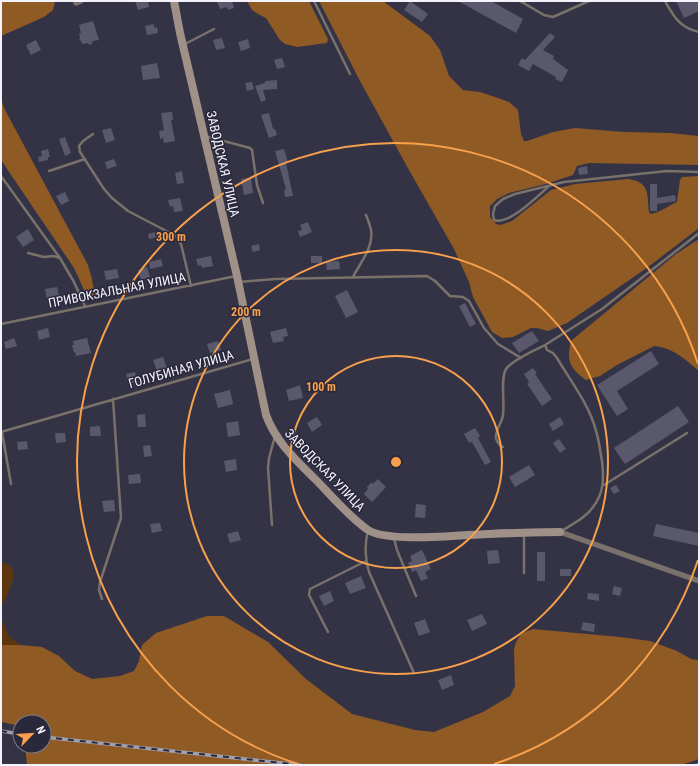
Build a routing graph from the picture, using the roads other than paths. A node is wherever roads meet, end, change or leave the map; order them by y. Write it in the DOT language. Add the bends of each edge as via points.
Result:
graph roads {
  1 [pos="174,1"];
  2 [pos="314,1"];
  3 [pos="520,1"];
  4 [pos="589,1"];
  5 [pos="665,1"];
  6 [pos="214,29"];
  7 [pos="699,32"];
  8 [pos="183,45"];
  9 [pos="350,74"];
  10 [pos="93,134"];
  11 [pos="204,136"];
  12 [pos="85,159"];
  13 [pos="49,171"];
  14 [pos="699,172"];
  15 [pos="1,176"];
  16 [pos="548,187"];
  17 [pos="263,203"];
  18 [pos="366,215"];
  19 [pos="699,233"];
  20 [pos="28,253"];
  21 [pos="60,258"];
  22 [pos="353,277"];
  23 [pos="238,279"];
  24 [pos="191,286"];
  25 [pos="85,307"];
  26 [pos="1,324"];
  27 [pos="545,345"];
  28 [pos="521,358"];
  29 [pos="254,359"];
  30 [pos="113,399"];
  31 [pos="1,432"];
  32 [pos="687,433"];
  33 [pos="275,436"];
  34 [pos="503,447"];
  35 [pos="11,484"];
  36 [pos="603,486"];
  37 [pos="272,524"];
  38 [pos="368,530"];
  39 [pos="524,532"];
  40 [pos="560,532"];
  41 [pos="394,537"];
  42 [pos="366,561"];
  43 [pos="524,573"];
  44 [pos="699,581"];
  45 [pos="416,596"];
  46 [pos="102,599"];
  47 [pos="328,632"];
  48 [pos="414,673"];
  49 [pos="699,764"];
  50 [pos="696,765"];
  1 -- 8 [label="street, ЗАВОДСКАЯ УЛИЦА"];
  2 -- 9 [label="lane"];
  3 -- 4 [label="lane" via="544,15 553,17"];
  5 -- 7 [label="lane" via="682,25"];
  6 -- 8 [label="lane"];
  8 -- 11 [label="street, ЗАВОДСКАЯ УЛИЦА"];
  10 -- 12 [label="lane" via="79,146"];
  11 -- 17 [label="lane" via="252,150 257,185"];
  11 -- 23 [label="street, ЗАВОДСКАЯ УЛИЦА"];
  12 -- 13 [label="lane"];
  12 -- 24 [label="lane" via="104,189 123,208 176,236 181,244"];
  14 -- 16 [label="lane" via="667,171 617,175 570,181"];
  15 -- 21 [label="lane"];
  16 -- 16 [label="lane" via="515,214 502,221 494,220 495,206 503,199"];
  18 -- 22 [label="lane" via="371,230 370,241"];
  19 -- 27 [label="lane" via="602,309"];
  20 -- 21 [label="lane"];
  21 -- 25 [label="lane"];
  22 -- 23 [label="lane, ПРИВОКЗАЛЬНАЯ УЛИЦА"];
  22 -- 28 [label="lane, ПРИВОКЗАЛЬНАЯ УЛИЦА" via="427,276 450,296 463,297 469,301 484,328 498,344"];
  23 -- 24 [label="lane, ПРИВОКЗАЛЬНАЯ УЛИЦА"];
  23 -- 29 [label="street, ЗАВОДСКАЯ УЛИЦА"];
  24 -- 25 [label="lane, ПРИВОКЗАЛЬНАЯ УЛИЦА"];
  25 -- 26 [label="lane, ПРИВОКЗАЛЬНАЯ УЛИЦА"];
  27 -- 28 [label="lane"];
  27 -- 36 [label="lane" via="557,358 592,419 604,476"];
  28 -- 34 [label="lane" via="507,368 504,376 503,416 496,434 498,445"];
  29 -- 30 [label="lane, ГОЛУБИНАЯ УЛИЦА"];
  29 -- 33 [label="street, ЗАВОДСКАЯ УЛИЦА" via="266,415"];
  30 -- 31 [label="lane, ГОЛУБИНАЯ УЛИЦА"];
  30 -- 46 [label="lane, ГОЛУБИНАЯ УЛИЦА" via="121,518 100,582"];
  31 -- 35 [label="lane"];
  32 -- 36 [label="lane"];
  33 -- 37 [label="lane" via="268,468"];
  33 -- 38 [label="street, ЗАВОДСКАЯ УЛИЦА" via="344,509"];
  36 -- 40 [label="lane" via="601,495 592,509"];
  38 -- 41 [label="street, ЗАВОДСКАЯ УЛИЦА"];
  38 -- 42 [label="lane" via="365,541"];
  39 -- 40 [label="street, ЗАВОДСКАЯ УЛИЦА"];
  39 -- 41 [label="street, ЗАВОДСКАЯ УЛИЦА"];
  39 -- 43 [label="lane"];
  40 -- 44 [label="street"];
  41 -- 45 [label="lane"];
  42 -- 47 [label="lane" via="310,588 309,596"];
  42 -- 48 [label="lane"];
  49 -- 50 [label="lane"];
}
